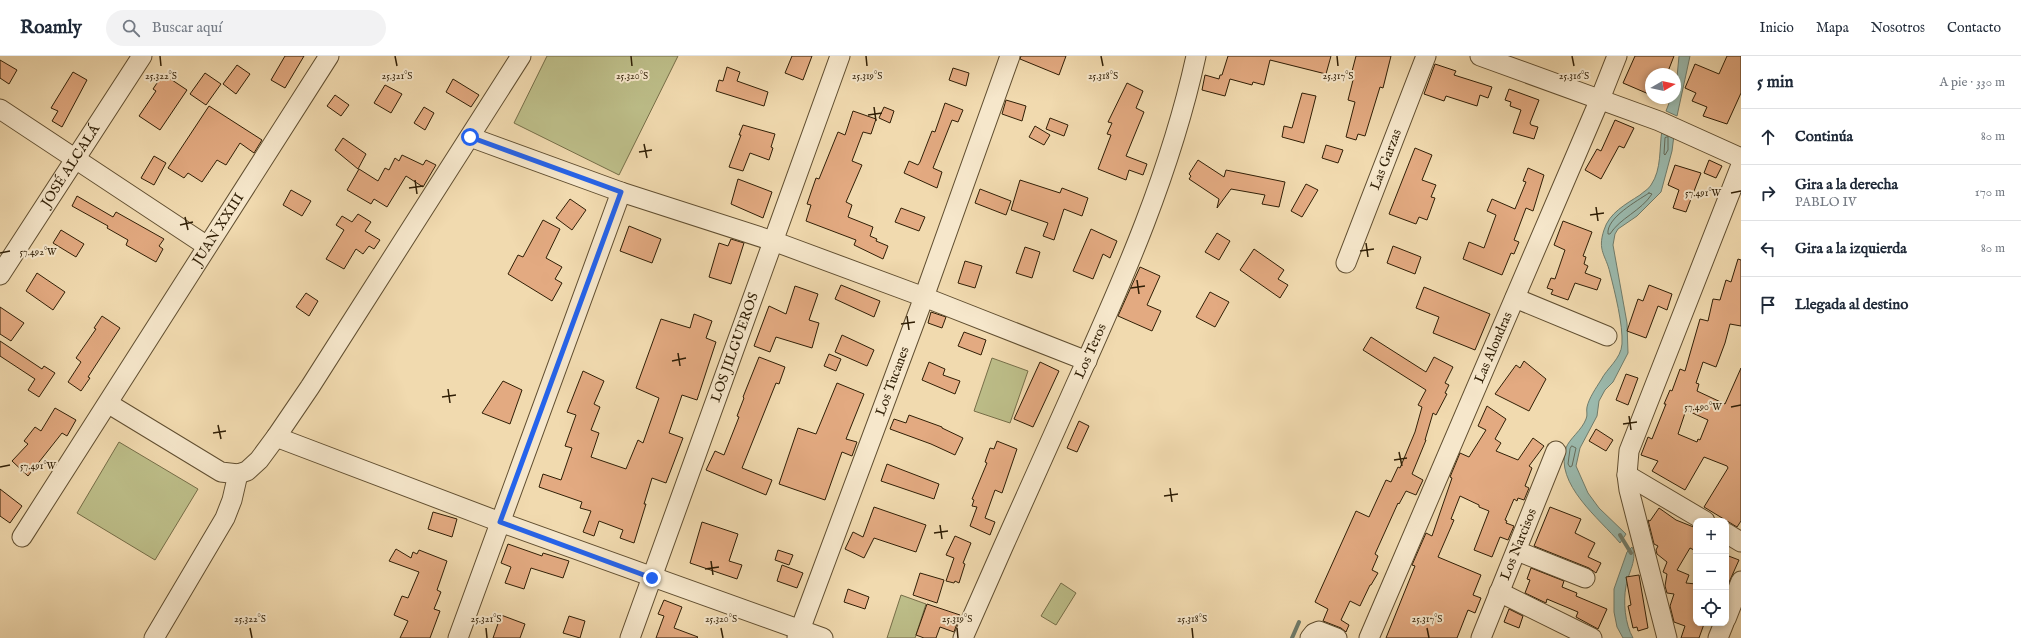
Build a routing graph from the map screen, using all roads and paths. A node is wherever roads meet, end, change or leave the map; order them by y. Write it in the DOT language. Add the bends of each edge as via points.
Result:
graph roads {
  1 [pos="142,56"];
  2 [pos="329,56"];
  3 [pos="521,56"];
  4 [pos="840,56"];
  5 [pos="1010,56"];
  6 [pos="1196,56"];
  7 [pos="1426,56"];
  8 [pos="1480,56"];
  9 [pos="1617,56"];
  10 [pos="1600,99"];
  11 [pos="0,109"];
  12 [pos="470,137"];
  13 [pos="75,157"];
  14 [pos="1741,158"];
  15 [pos="1741,166"];
  16 [pos="621,192"];
  17 [pos="773,241"];
  18 [pos="207,246"];
  19 [pos="1346,263"];
  20 [pos="0,275"];
  21 [pos="924,297"];
  22 [pos="1515,298"];
  23 [pos="1607,336"];
  24 [pos="1087,361"];
  25 [pos="108,404"];
  26 [pos="276,437"];
  27 [pos="1556,451"];
  28 [pos="238,474"];
  29 [pos="1627,475"];
  30 [pos="1700,518"];
  31 [pos="500,522"];
  32 [pos="1729,535"];
  33 [pos="22,537"];
  34 [pos="1741,542"];
  35 [pos="1517,551"];
  36 [pos="652,578"];
  37 [pos="1585,578"];
  38 [pos="1741,581"];
  39 [pos="1499,592"];
  40 [pos="1729,611"];
  41 [pos="1723,626"];
  42 [pos="799,634"];
  43 [pos="154,638"];
  44 [pos="458,638"];
  45 [pos="630,638"];
  46 [pos="823,638"];
  47 [pos="963,638"];
  48 [pos="1310,638"];
  49 [pos="1336,638"];
  50 [pos="1369,638"];
  51 [pos="1481,638"];
  52 [pos="1592,638"];
  53 [pos="1667,638"];
  54 [pos="1718,638"];
  1 -- 13 [label="street, JOSÉ ALCALÁ"];
  2 -- 18 [label="street, JUAN XXIII"];
  3 -- 12 [label="street"];
  4 -- 17 [label="street, LOS JILGUEROS"];
  5 -- 21 [label="street, Los Tucanes"];
  6 -- 24 [label="street, Los Teros" via="1177,132 1148,219"];
  7 -- 19 [label="street, Las Garzas"];
  8 -- 10 [label="street"];
  9 -- 10 [label="street, Las Alondras"];
  10 -- 14 [label="street" via="1681,130"];
  10 -- 22 [label="street, Las Alondras"];
  11 -- 13 [label="street"];
  12 -- 16 [label="street"];
  12 -- 26 [label="street"];
  13 -- 18 [label="street"];
  13 -- 20 [label="street, JOSÉ ALCALÁ"];
  15 -- 29 [label="street" via="1630,451"];
  16 -- 17 [label="street"];
  16 -- 31 [label="street"];
  17 -- 21 [label="street"];
  17 -- 36 [label="street, LOS JILGUEROS"];
  18 -- 25 [label="street, JUAN XXIII"];
  21 -- 24 [label="street"];
  21 -- 42 [label="street, Los Tucanes"];
  22 -- 23 [label="street"];
  22 -- 50 [label="street, Las Alondras"];
  24 -- 47 [label="street, Los Teros"];
  25 -- 28 [label="street" via="221,472"];
  25 -- 33 [label="street, JUAN XXIII"];
  26 -- 28 [label="street" via="259,460 247,471"];
  26 -- 31 [label="street"];
  27 -- 35 [label="street, Los Narcisos"];
  28 -- 43 [label="street" via="232,500 224,518"];
  29 -- 30 [label="street"];
  29 -- 53 [label="street" via="1632,506"];
  31 -- 36 [label="street"];
  31 -- 44 [label="street"];
  32 -- 34 [label="street"];
  35 -- 37 [label="street"];
  35 -- 39 [label="street, Los Narcisos"];
  36 -- 42 [label="street"];
  36 -- 45 [label="street, LOS JILGUEROS"];
  38 -- 40 [label="street"];
  39 -- 51 [label="street, Los Narcisos"];
  39 -- 52 [label="street"];
  41 -- 54 [label="street"];
  42 -- 46 [label="street"];
  48 -- 49 [label="street" via="1319,631"];
}
